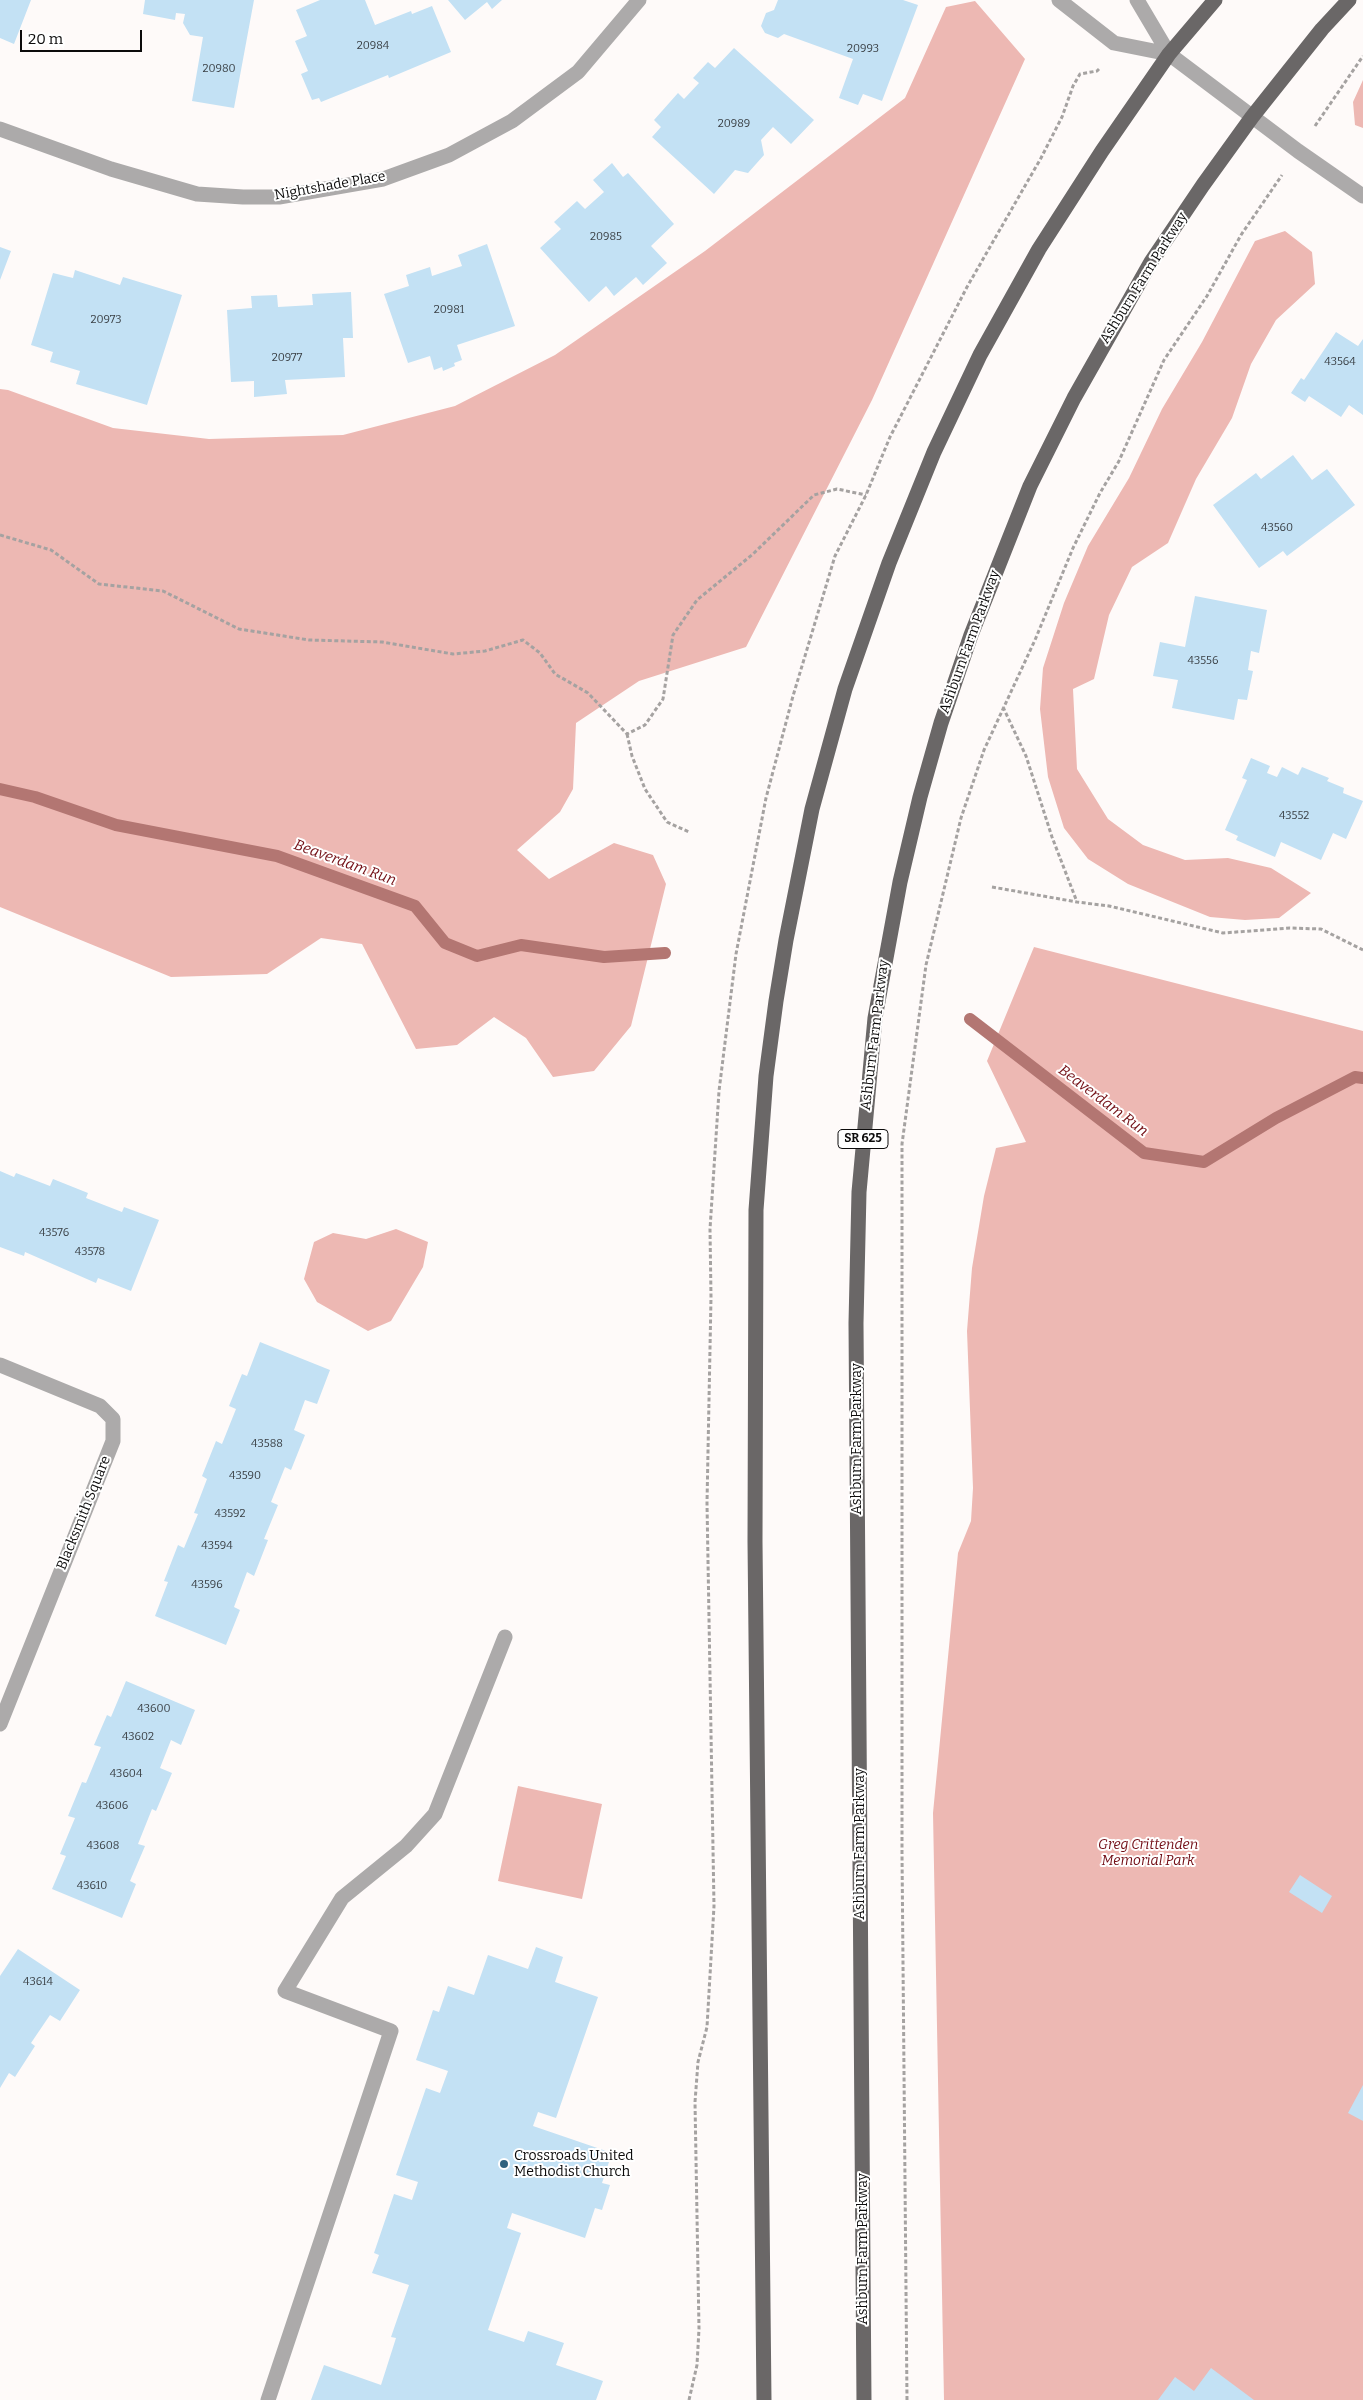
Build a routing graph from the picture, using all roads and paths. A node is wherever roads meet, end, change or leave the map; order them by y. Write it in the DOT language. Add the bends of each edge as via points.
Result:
graph roads {
  1 [pos="640,0"];
  2 [pos="1059,0"];
  3 [pos="1137,0"];
  4 [pos="1214,0"];
  5 [pos="1349,0"];
  6 [pos="1169,54"];
  7 [pos="1363,56"];
  8 [pos="1252,117"];
  9 [pos="0,129"];
  10 [pos="1298,151"];
  11 [pos="1363,196"];
  12 [pos="866,495"];
  13 [pos="0,535"];
  14 [pos="1002,707"];
  15 [pos="627,734"];
  16 [pos="689,832"];
  17 [pos="992,887"];
  18 [pos="1077,902"];
  19 [pos="1363,950"];
  20 [pos="0,1365"];
  21 [pos="505,1637"];
  22 [pos="0,1724"];
  23 [pos="268,2400"];
  24 [pos="764,2400"];
  25 [pos="864,2400"];
  26 [pos="907,2400"];
  1 -- 9 [label="street, Nightshade Place" via="578,72 512,122 449,155 383,179 279,197 197,194 112,169"];
  2 -- 6 [label="street" via="1114,43"];
  3 -- 6 [label="street"];
  4 -- 6 [label="main road"];
  5 -- 8 [label="main road, Ashburn Farm Parkway / SR 625"];
  6 -- 8 [label="street"];
  6 -- 24 [label="main road" via="1039,249 980,355 934,452 889,562 845,689 812,808 776,1001 766,1076 756,1210 755,1541"];
  7 -- 10 [label="path"];
  8 -- 10 [label="street"];
  8 -- 25 [label="main road, Ashburn Farm Parkway / SR 625" via="1151,262 1074,398 1030,486 971,635 938,732 900,882 875,1018 859,1192 856,1323"];
  10 -- 11 [label="street"];
  10 -- 14 [label="path" via="1241,235 1207,296 1164,360 1120,461 1073,548 1035,640"];
  12 -- 15 [label="path" via="837,489 814,495 753,554 697,600 673,635 663,699 645,725"];
  13 -- 15 [label="path" via="51,550 98,584 163,591 239,629 308,640 382,642 453,654 523,640 540,653 555,674 588,694"];
  14 -- 18 [label="path" via="1026,756"];
  14 -- 26 [label="path" via="961,818 926,965 902,1144 902,1863"];
  15 -- 16 [label="path" via="645,789 667,822"];
  17 -- 18 [label="path"];
  18 -- 19 [label="path" via="1109,906 1223,933 1321,929"];
  20 -- 22 [label="street, Blacksmith Square" via="100,1406 114,1419 114,1441"];
  21 -- 23 [label="street" via="435,1814 406,1846 342,1898 285,1991 391,2031"];
}
